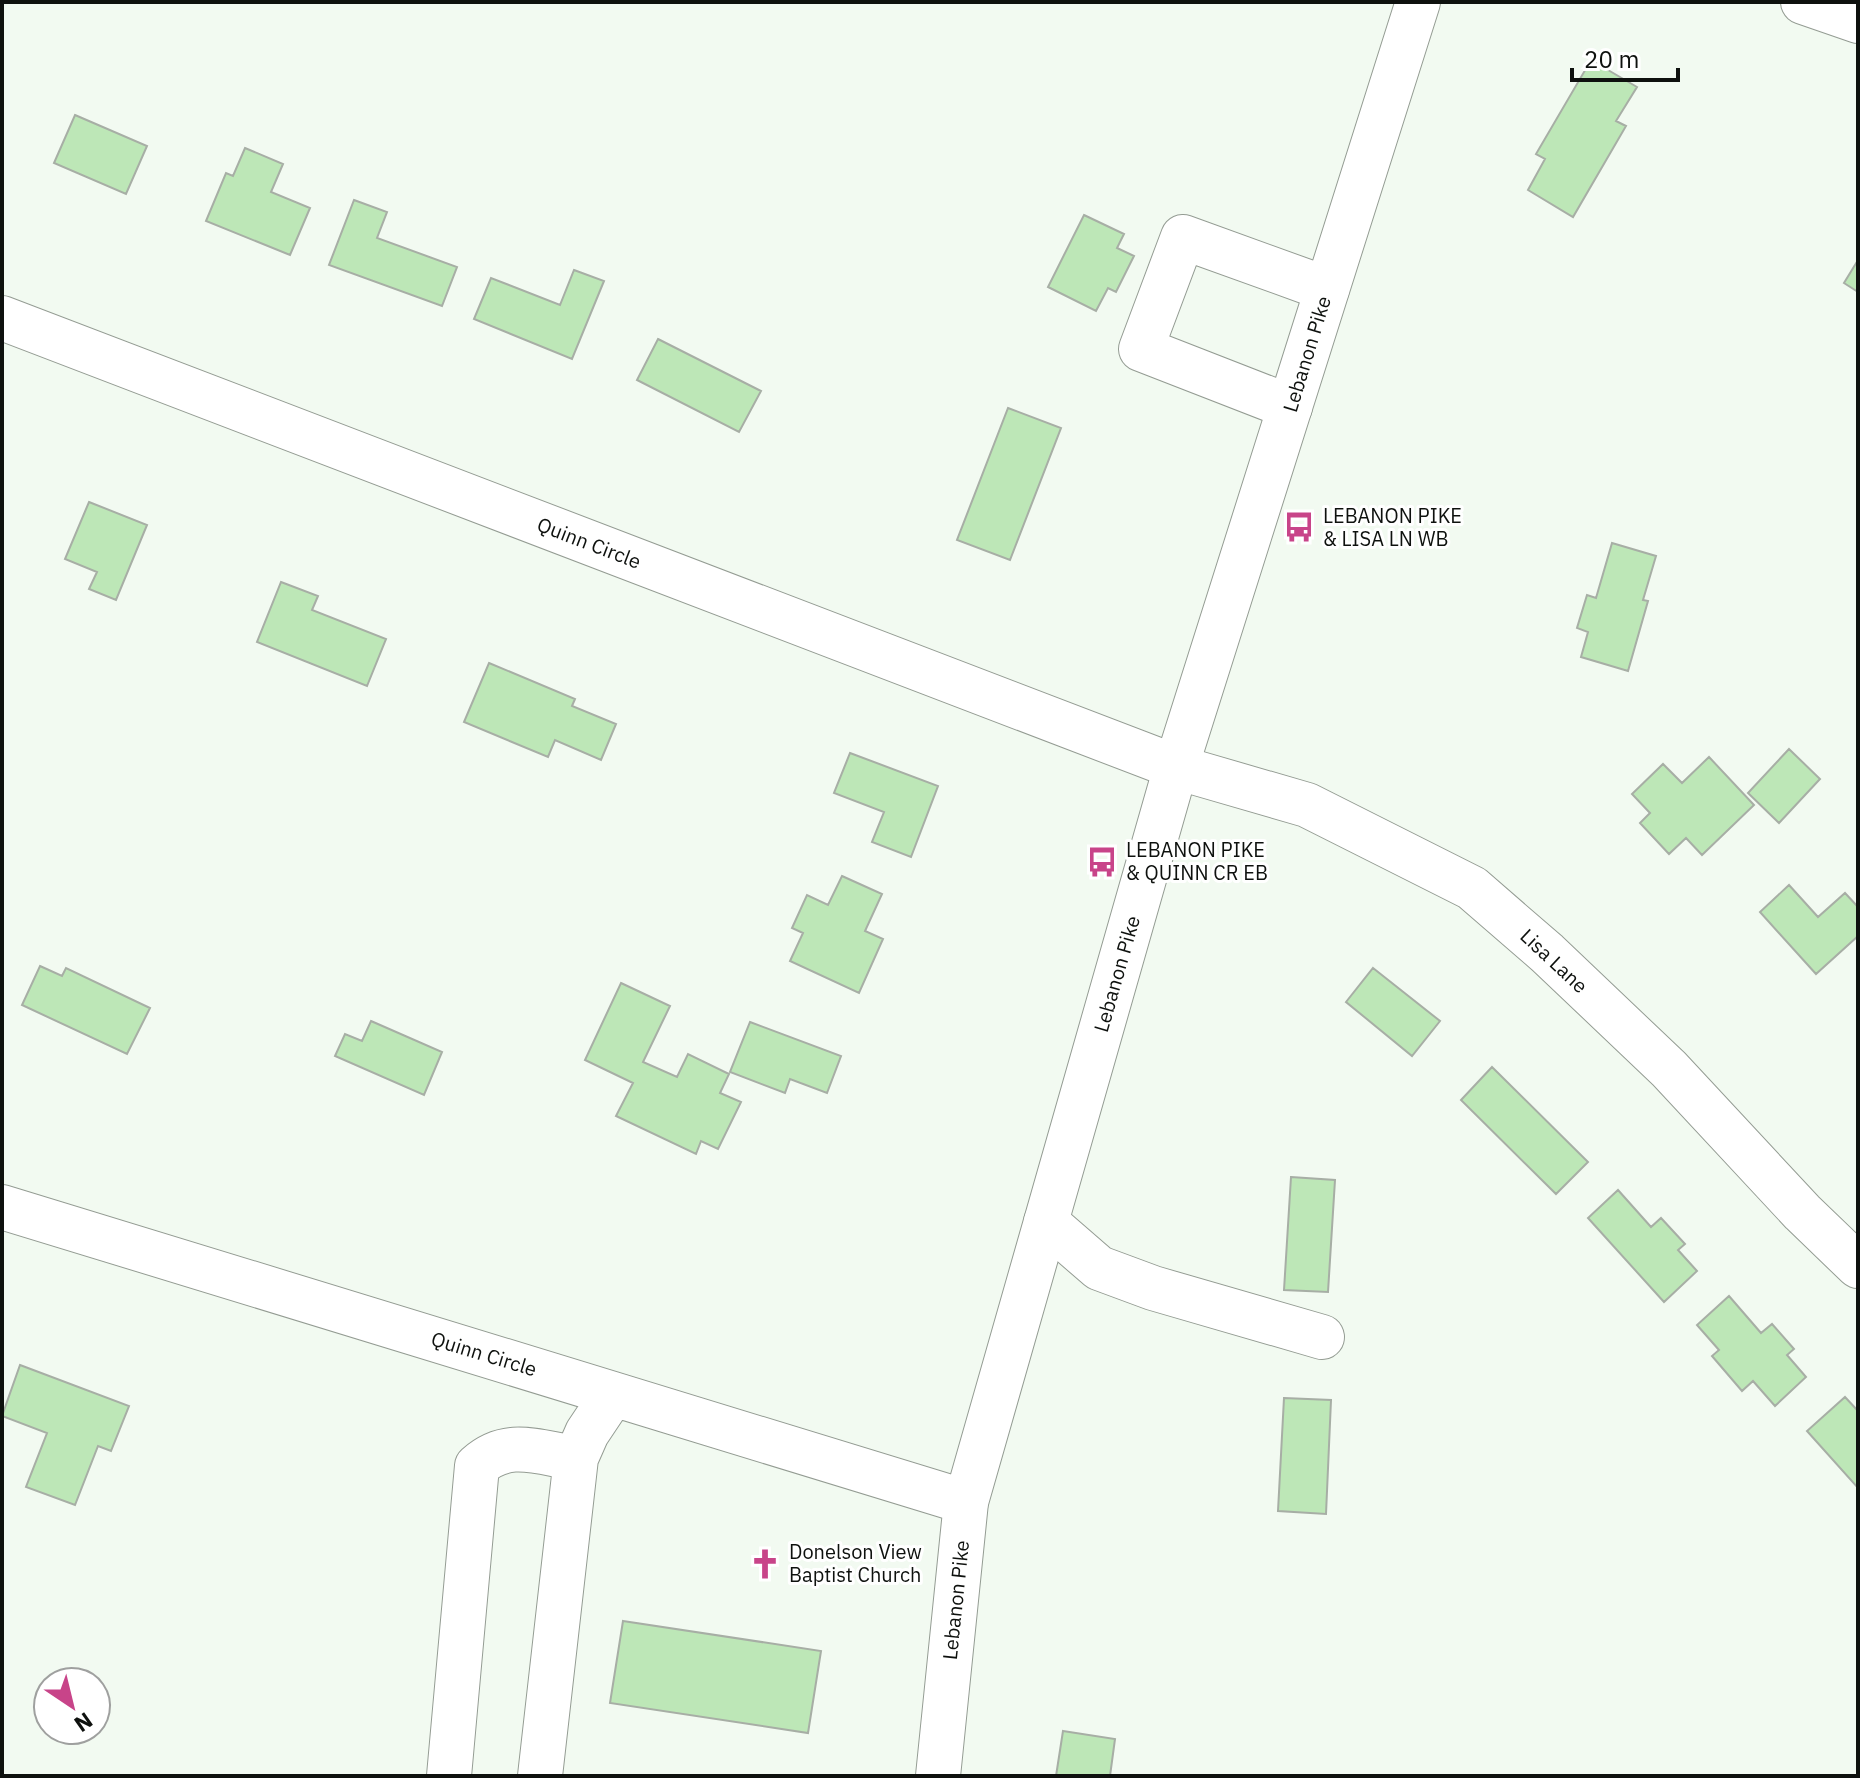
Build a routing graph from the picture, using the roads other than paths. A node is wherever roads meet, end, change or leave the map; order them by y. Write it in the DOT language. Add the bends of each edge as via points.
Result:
graph roads {
  1 [pos="1418,2"];
  2 [pos="1803,2"];
  3 [pos="1858,21"];
  4 [pos="1327,289"];
  5 [pos="2,318"];
  6 [pos="1290,407"];
  7 [pos="1176,767"];
  8 [pos="2,1207"];
  9 [pos="1046,1222"];
  10 [pos="1858,1266"];
  11 [pos="1322,1337"];
  12 [pos="613,1394"];
  13 [pos="576,1458"];
  14 [pos="966,1502"];
  15 [pos="545,1775"];
  16 [pos="449,1776"];
  17 [pos="938,1776"];
  1 -- 4 [label="street, Lebanon Pike"];
  2 -- 3 [label="street"];
  4 -- 6 [label="street, Lebanon Pike"];
  4 -- 6 [label="street" via="1183,237 1141,349"];
  5 -- 7 [label="street, Quinn Circle"];
  6 -- 7 [label="street, Lebanon Pike"];
  7 -- 9 [label="street, Lebanon Pike"];
  7 -- 10 [label="street, Lisa Lane" via="1307,805 1472,888 1669,1069"];
  8 -- 12 [label="street, Quinn Circle"];
  9 -- 11 [label="street" via="1099,1268"];
  9 -- 14 [label="street, Lebanon Pike"];
  12 -- 13 [label="street"];
  12 -- 14 [label="street, Quinn Circle"];
  13 -- 15 [label="street"];
  13 -- 16 [label="street" via="509,1448 490,1454 477,1466"];
  14 -- 17 [label="street, Lebanon Pike"];
}
